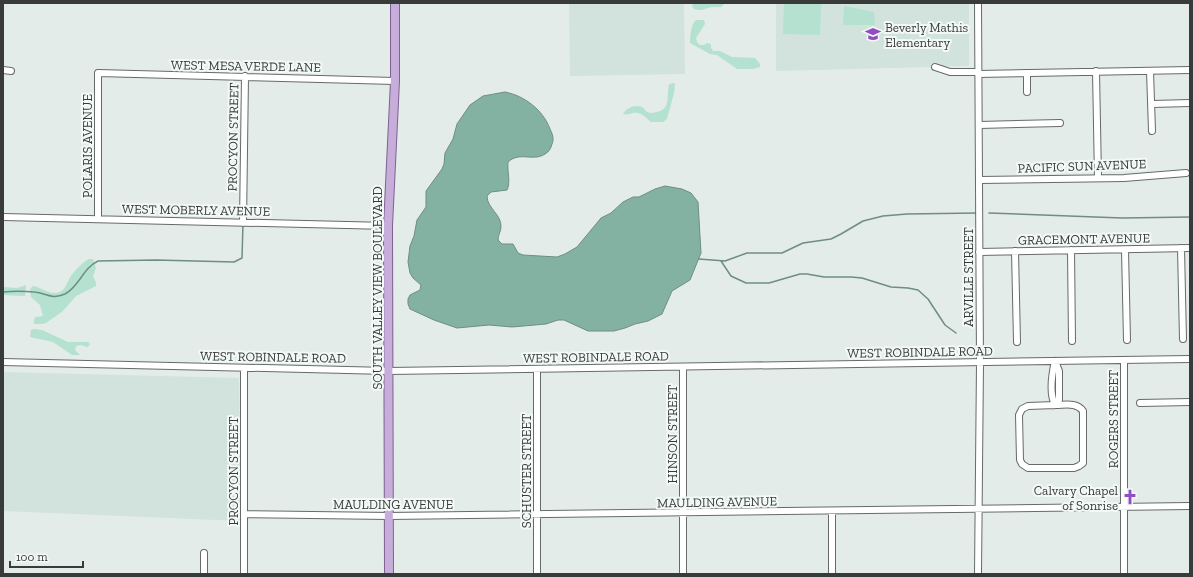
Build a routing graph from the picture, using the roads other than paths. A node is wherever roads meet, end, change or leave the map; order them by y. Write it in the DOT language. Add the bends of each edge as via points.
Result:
graph roads {
  1 [pos="395,3"];
  2 [pos="978,3"];
  3 [pos="936,67"];
  4 [pos="3,70"];
  5 [pos="1190,70"];
  6 [pos="11,71"];
  7 [pos="1096,71"];
  8 [pos="1150,71"];
  9 [pos="98,73"];
  10 [pos="978,73"];
  11 [pos="1026,73"];
  12 [pos="245,76"];
  13 [pos="395,81"];
  14 [pos="1027,92"];
  15 [pos="1190,103"];
  16 [pos="1152,104"];
  17 [pos="1060,123"];
  18 [pos="979,125"];
  19 [pos="1152,131"];
  20 [pos="1186,173"];
  21 [pos="1098,178"];
  22 [pos="979,180"];
  23 [pos="3,216"];
  24 [pos="98,219"];
  25 [pos="244,222"];
  26 [pos="388,226"];
  27 [pos="1181,248"];
  28 [pos="1190,248"];
  29 [pos="1071,250"];
  30 [pos="1125,250"];
  31 [pos="1015,251"];
  32 [pos="979,252"];
  33 [pos="1183,339"];
  34 [pos="1127,340"];
  35 [pos="1072,341"];
  36 [pos="1017,342"];
  37 [pos="1190,359"];
  38 [pos="1124,360"];
  39 [pos="1055,361"];
  40 [pos="3,362"];
  41 [pos="980,363"];
  42 [pos="683,367"];
  43 [pos="244,368"];
  44 [pos="538,369"];
  45 [pos="388,371"];
  46 [pos="1190,402"];
  47 [pos="1140,403"];
  48 [pos="1055,405"];
  49 [pos="1190,506"];
  50 [pos="1124,507"];
  51 [pos="978,509"];
  52 [pos="832,512"];
  53 [pos="683,513"];
  54 [pos="244,514"];
  55 [pos="537,515"];
  56 [pos="389,516"];
  57 [pos="204,553"];
  58 [pos="204,574"];
  59 [pos="244,574"];
  60 [pos="389,574"];
  61 [pos="537,574"];
  62 [pos="683,574"];
  63 [pos="832,574"];
  64 [pos="978,574"];
  65 [pos="1124,574"];
  1 -- 13 [label="main road, SOUTH VALLEY VIEW BOULEVARD"];
  2 -- 10 [label="street, ARVILLE STREET"];
  3 -- 10 [label="street" via="950,72"];
  4 -- 6 [label="street"];
  5 -- 8 [label="street"];
  7 -- 8 [label="street"];
  7 -- 11 [label="street"];
  7 -- 21 [label="street"];
  8 -- 16 [label="street"];
  9 -- 12 [label="street, WEST MESA VERDE LANE"];
  9 -- 24 [label="street, POLARIS AVENUE"];
  10 -- 11 [label="street"];
  10 -- 18 [label="street, ARVILLE STREET"];
  11 -- 14 [label="street"];
  12 -- 13 [label="street, WEST MESA VERDE LANE"];
  12 -- 25 [label="street, PROCYON STREET"];
  13 -- 26 [label="main road, SOUTH VALLEY VIEW BOULEVARD"];
  15 -- 16 [label="street"];
  16 -- 19 [label="street"];
  17 -- 18 [label="street"];
  18 -- 22 [label="street, ARVILLE STREET"];
  20 -- 21 [label="street, PACIFIC SUN AVENUE"];
  21 -- 22 [label="street, PACIFIC SUN AVENUE"];
  22 -- 32 [label="street, ARVILLE STREET"];
  23 -- 24 [label="street, WEST MOBERLY AVENUE"];
  24 -- 25 [label="street, WEST MOBERLY AVENUE"];
  25 -- 26 [label="street, WEST MOBERLY AVENUE"];
  26 -- 45 [label="main road, SOUTH VALLEY VIEW BOULEVARD"];
  27 -- 28 [label="street, GRACEMONT AVENUE"];
  27 -- 30 [label="street, GRACEMONT AVENUE"];
  27 -- 33 [label="street"];
  29 -- 30 [label="street, GRACEMONT AVENUE"];
  29 -- 31 [label="street, GRACEMONT AVENUE"];
  29 -- 35 [label="street"];
  30 -- 34 [label="street"];
  31 -- 32 [label="street, GRACEMONT AVENUE"];
  31 -- 36 [label="street"];
  32 -- 41 [label="street, ARVILLE STREET"];
  37 -- 38 [label="street, WEST ROBINDALE ROAD"];
  38 -- 39 [label="street, WEST ROBINDALE ROAD"];
  38 -- 50 [label="street, ROGERS STREET"];
  39 -- 41 [label="street, WEST ROBINDALE ROAD"];
  39 -- 48 [label="street" via="1059,371 1059,400"];
  40 -- 43 [label="street, WEST ROBINDALE ROAD"];
  41 -- 42 [label="street, WEST ROBINDALE ROAD"];
  41 -- 51 [label="street, ARVILLE STREET"];
  42 -- 44 [label="street, WEST ROBINDALE ROAD"];
  42 -- 53 [label="street, HINSON STREET"];
  43 -- 45 [label="street, WEST ROBINDALE ROAD"];
  43 -- 54 [label="street, PROCYON STREET"];
  44 -- 45 [label="street, WEST ROBINDALE ROAD"];
  44 -- 55 [label="street, SCHUSTER STREET"];
  45 -- 56 [label="main road, SOUTH VALLEY VIEW BOULEVARD"];
  46 -- 47 [label="street"];
  48 -- 48 [label="street" via="1028,406 1022,409 1019,415 1020,460 1028,468 1074,468 1082,463 1083,411 1074,404"];
  49 -- 50 [label="street, MAULDING AVENUE"];
  50 -- 51 [label="street, MAULDING AVENUE"];
  50 -- 65 [label="street, ROGERS STREET"];
  51 -- 52 [label="street, MAULDING AVENUE"];
  51 -- 64 [label="street, ARVILLE STREET"];
  52 -- 53 [label="street, MAULDING AVENUE"];
  52 -- 63 [label="street"];
  53 -- 55 [label="street, MAULDING AVENUE"];
  53 -- 62 [label="street, HINSON STREET"];
  54 -- 56 [label="street, MAULDING AVENUE"];
  54 -- 59 [label="street, PROCYON STREET"];
  55 -- 56 [label="street, MAULDING AVENUE"];
  55 -- 61 [label="street, SCHUSTER STREET"];
  56 -- 60 [label="main road, SOUTH VALLEY VIEW BOULEVARD"];
  57 -- 58 [label="street"];
}
